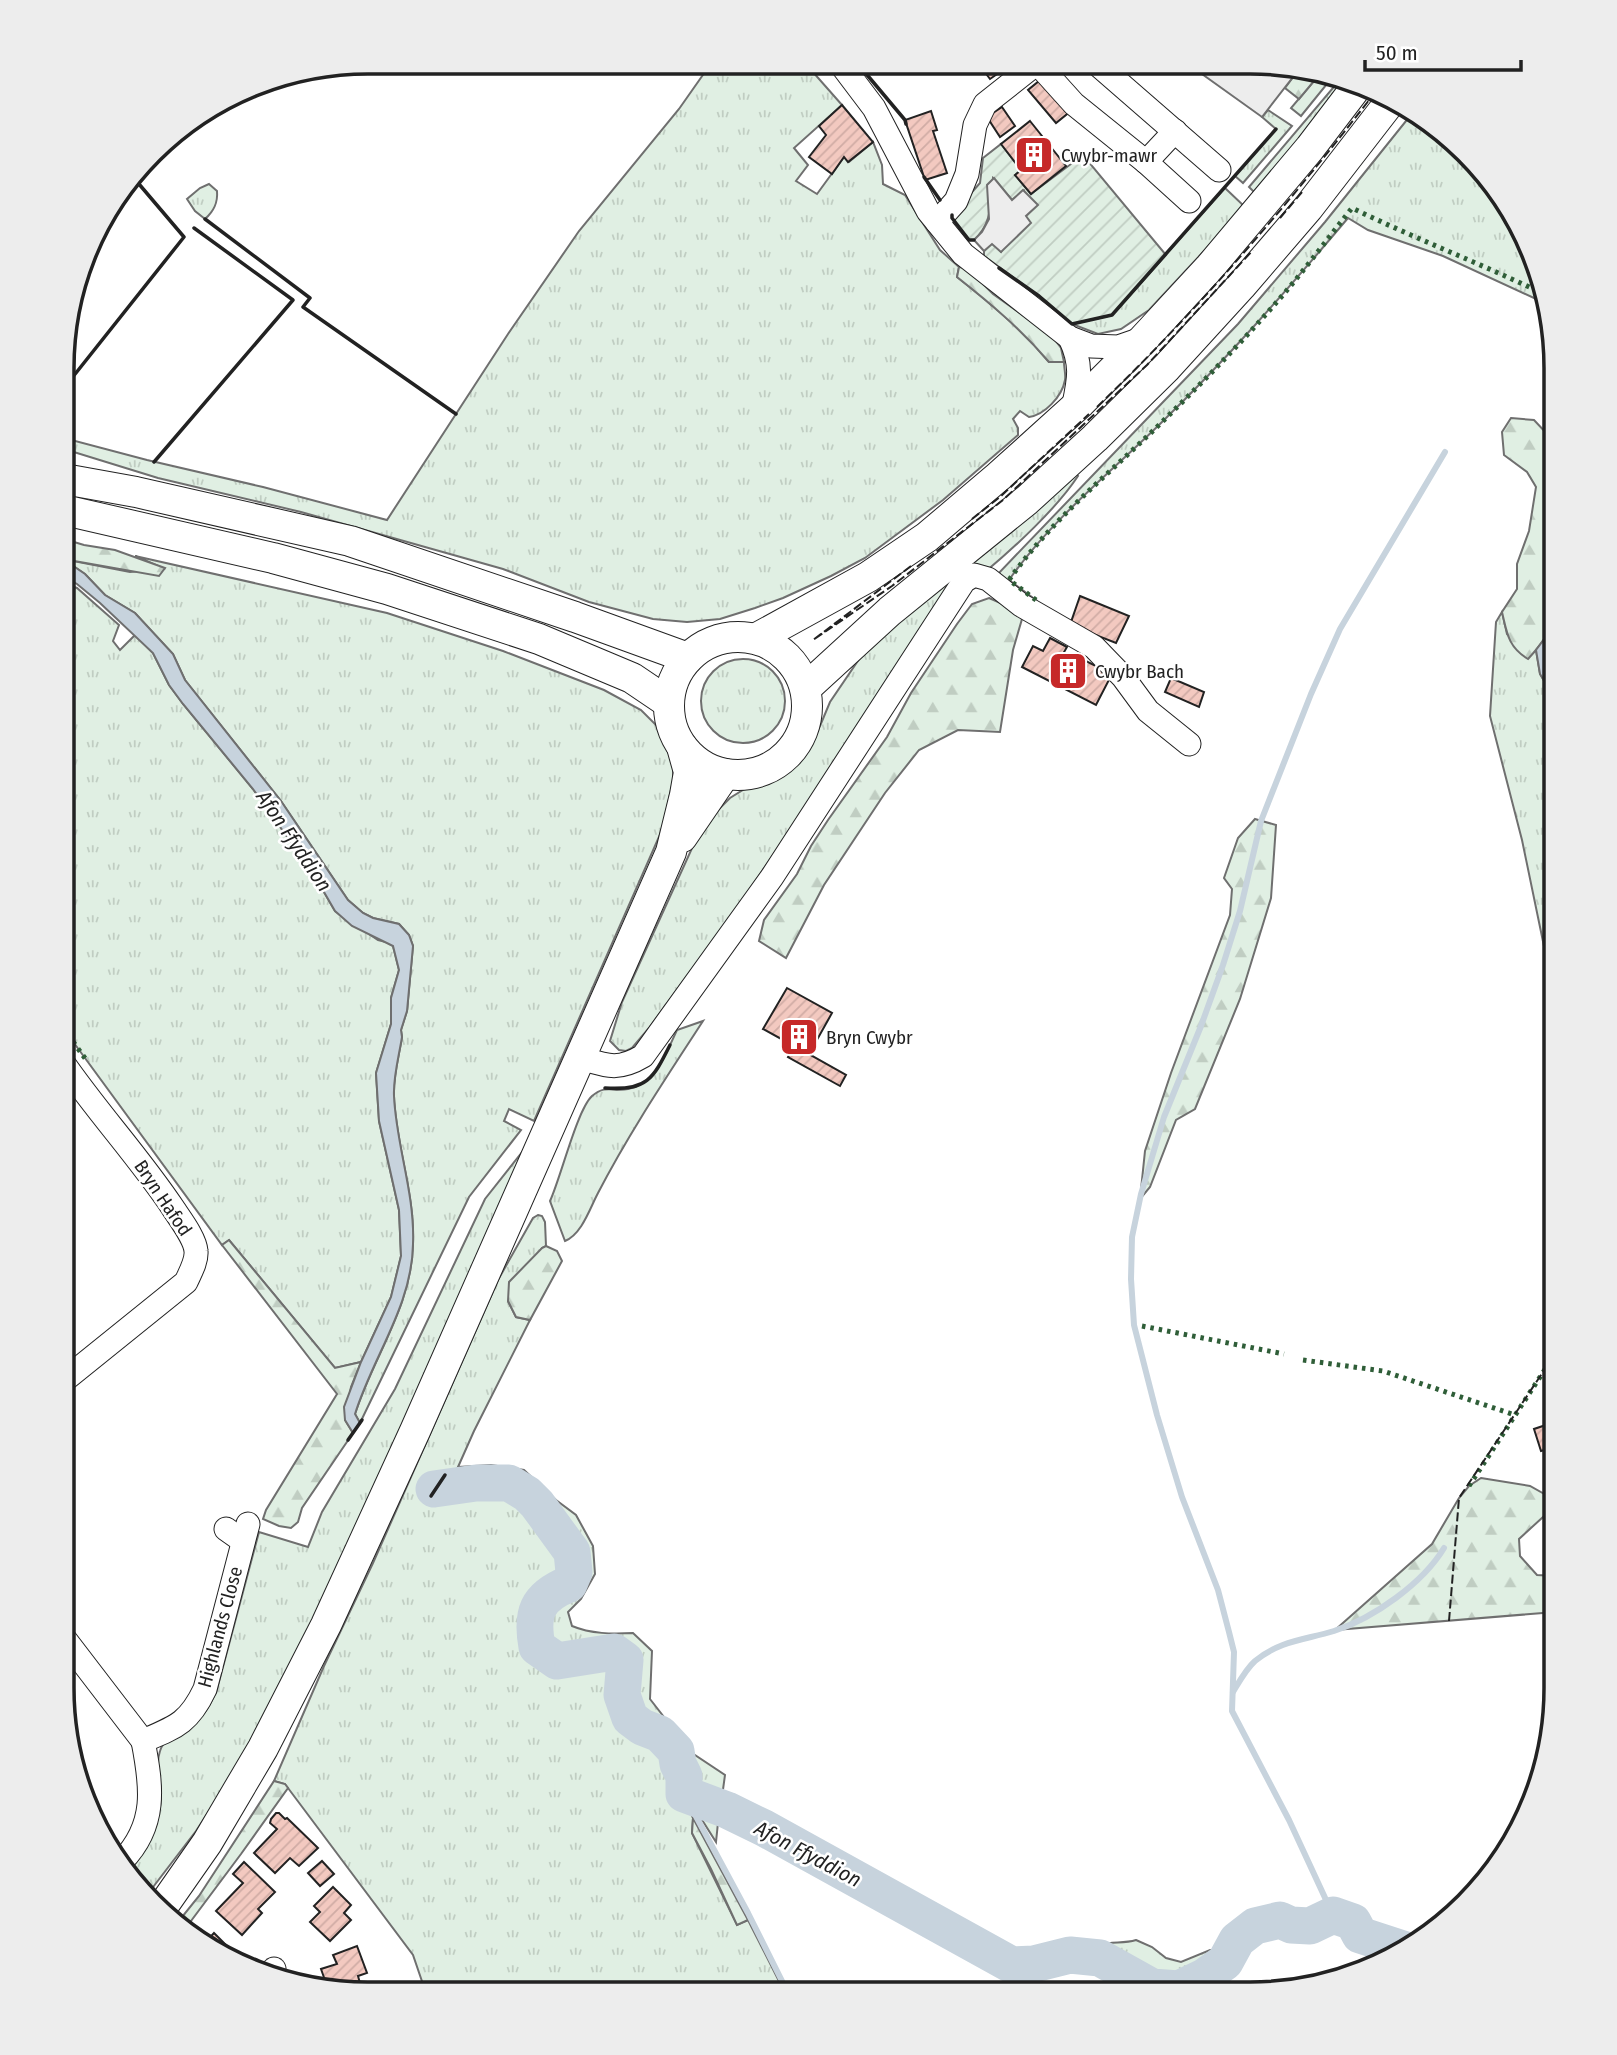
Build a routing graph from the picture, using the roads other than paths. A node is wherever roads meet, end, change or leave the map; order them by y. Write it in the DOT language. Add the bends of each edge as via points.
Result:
graph roads {
  1 [pos="848,74"];
  2 [pos="1023,74"];
  3 [pos="1047,74"];
  4 [pos="1109,74"];
  5 [pos="1352,92"];
  6 [pos="1386,107"];
  7 [pos="1175,131"];
  8 [pos="1146,162"];
  9 [pos="1219,170"];
  10 [pos="1189,201"];
  11 [pos="937,222"];
  12 [pos="1146,337"];
  13 [pos="1070,338"];
  14 [pos="1073,409"];
  15 [pos="74,481"];
  16 [pos="74,512"];
  17 [pos="757,639"];
  18 [pos="688,658"];
  19 [pos="806,688"];
  20 [pos="669,703"];
  21 [pos="1189,744"];
  22 [pos="682,747"];
  23 [pos="725,774"];
  24 [pos="671,852"];
  25 [pos="582,1058"];
  26 [pos="74,1080"];
  27 [pos="74,1372"];
  28 [pos="239,1531"];
  29 [pos="74,1651"];
  30 [pos="143,1741"];
  31 [pos="127,1856"];
  32 [pos="166,1901"];
  1 -- 11 [label="street" via="874,108"];
  2 -- 11 [label="street" via="985,104 975,125 967,174 956,201"];
  3 -- 8 [label="street" via="1074,104"];
  4 -- 7 [label="street"];
  5 -- 12 [label="main road" via="1219,257"];
  6 -- 19 [label="main road" via="1308,208 1167,367 1027,500 890,611"];
  7 -- 8 [label="street"];
  7 -- 9 [label="street"];
  8 -- 10 [label="street"];
  11 -- 13 [label="street" via="964,254"];
  12 -- 13 [label="street" via="1118,347 1091,346"];
  12 -- 14 [label="main road"];
  13 -- 14 [label="street" via="1080,375"];
  14 -- 17 [label="main road" via="928,537 868,577"];
  15 -- 18 [label="main road" via="350,541"];
  16 -- 20 [label="main road" via="273,558 399,593 539,639 632,678"];
  17 -- 18 [label="main road" via="724,637"];
  17 -- 19 [label="main road" via="779,649 796,666"];
  18 -- 20 [label="main road" via="674,679"];
  19 -- 23 [label="main road" via="808,712 797,743 781,761 763,771"];
  20 -- 22 [label="main road" via="671,725"];
  21 -- 25 [label="street" via="1148,712 1094,647 1021,605 988,579 974,575 964,581 772,877 643,1056 609,1067"];
  22 -- 23 [label="main road" via="702,766"];
  22 -- 24 [label="main road" via="689,772"];
  23 -- 24 [label="main road"];
  24 -- 25 [label="main road"];
  25 -- 32 [label="main road" via="326,1625 263,1748"];
  26 -- 27 [label="street, Bryn Hafod" via="153,1178 186,1226 196,1250 186,1282"];
  28 -- 30 [label="street, Highlands Close" via="205,1689 185,1721"];
  29 -- 30 [label="street"];
  30 -- 31 [label="street" via="150,1779 149,1816"];
}
